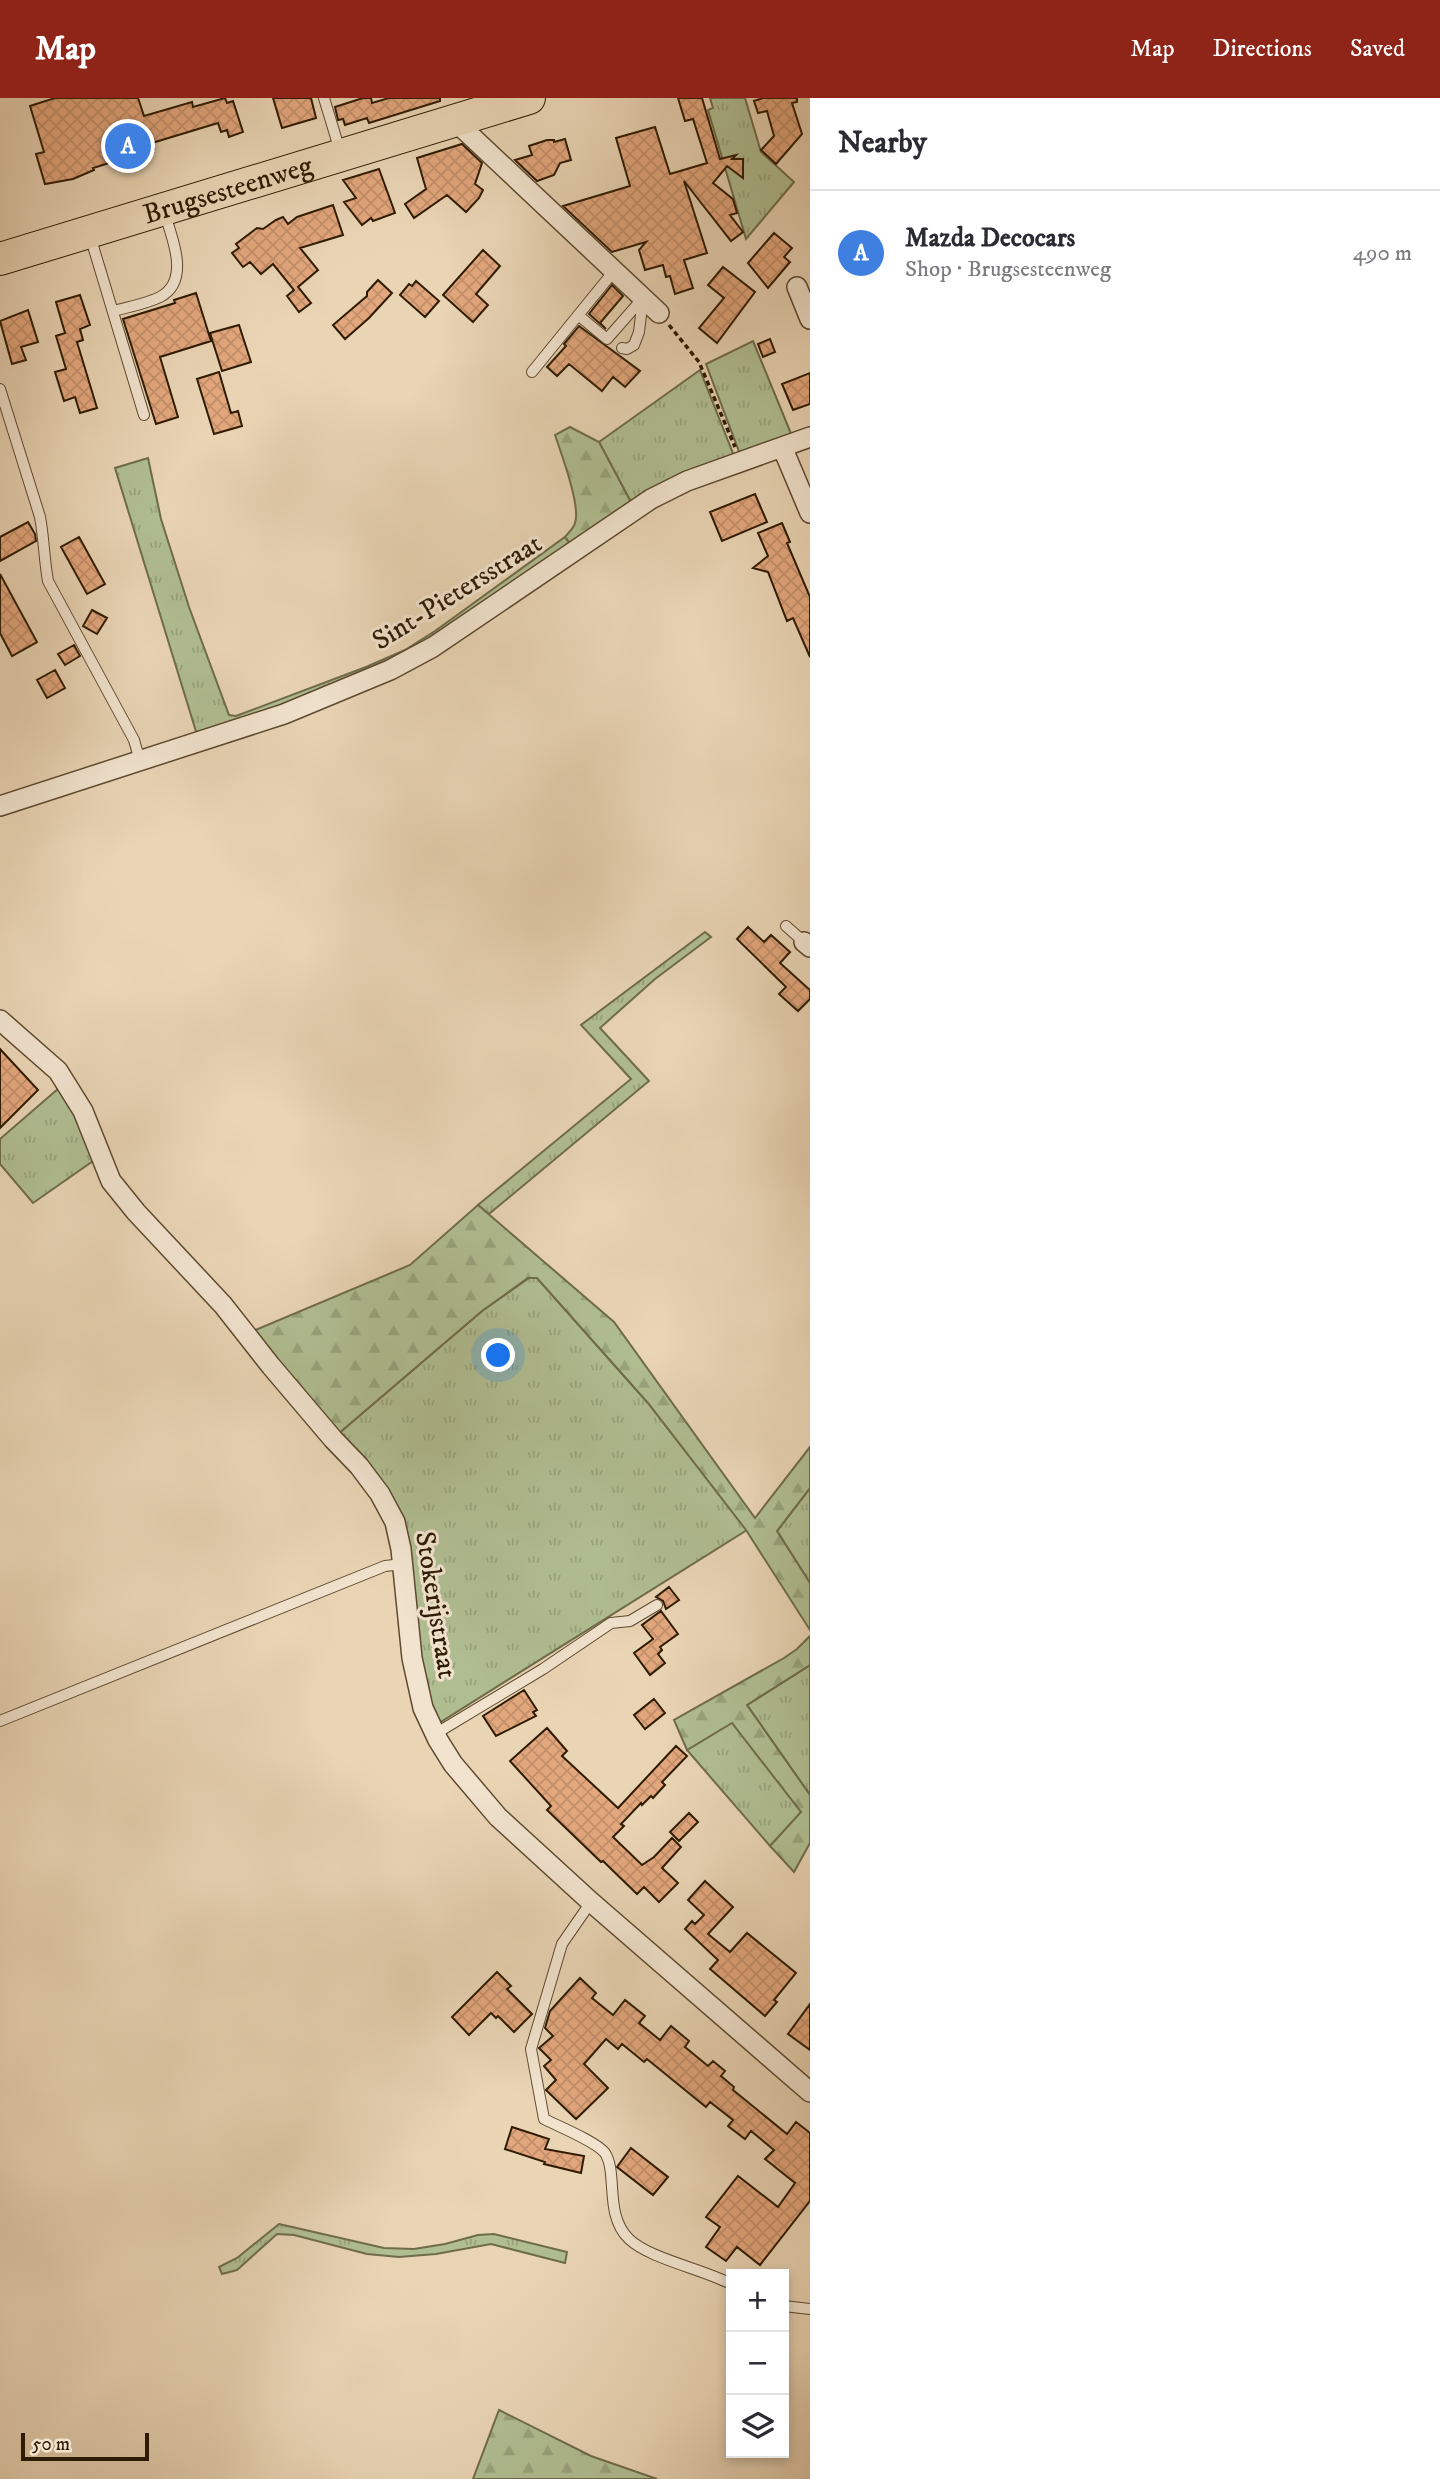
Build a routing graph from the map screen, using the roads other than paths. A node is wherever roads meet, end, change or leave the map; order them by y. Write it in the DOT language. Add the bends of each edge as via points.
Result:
graph roads {
  1 [pos="324,98"];
  2 [pos="529,98"];
  3 [pos="455,121"];
  4 [pos="341,155"];
  5 [pos="163,209"];
  6 [pos="89,232"];
  7 [pos="0,259"];
  8 [pos="614,271"];
  9 [pos="797,287"];
  10 [pos="643,298"];
  11 [pos="113,311"];
  12 [pos="659,313"];
  13 [pos="578,315"];
  14 [pos="810,319"];
  15 [pos="622,348"];
  16 [pos="532,372"];
  17 [pos="0,388"];
  18 [pos="144,415"];
  19 [pos="810,438"];
  20 [pos="783,449"];
  21 [pos="810,513"];
  22 [pos="140,761"];
  23 [pos="0,806"];
  24 [pos="786,926"];
  25 [pos="807,944"];
  26 [pos="0,1020"];
  27 [pos="403,1564"];
  28 [pos="657,1605"];
  29 [pos="0,1721"];
  30 [pos="435,1734"];
  31 [pos="591,1902"];
  32 [pos="810,2092"];
  33 [pos="726,2282"];
  34 [pos="789,2307"];
  35 [pos="810,2309"];
  1 -- 4 [label="lane"];
  2 -- 3 [label="main road, Brugsesteenweg"];
  3 -- 4 [label="main road, Brugsesteenweg"];
  3 -- 8 [label="street"];
  4 -- 5 [label="main road, Brugsesteenweg"];
  5 -- 6 [label="main road, Brugsesteenweg"];
  5 -- 11 [label="lane" via="176,253 173,288 160,297"];
  6 -- 7 [label="main road, Brugsesteenweg"];
  6 -- 11 [label="lane"];
  8 -- 10 [label="street"];
  8 -- 13 [label="lane"];
  9 -- 14 [label="street"];
  10 -- 12 [label="street"];
  10 -- 13 [label="lane" via="607,339"];
  10 -- 15 [label="lane" via="637,339 634,345"];
  11 -- 18 [label="lane"];
  13 -- 16 [label="lane"];
  17 -- 22 [label="lane" via="40,517 48,580 134,740"];
  19 -- 20 [label="street, Sint-Pietersstraat"];
  20 -- 21 [label="street"];
  20 -- 22 [label="street, Sint-Pietersstraat" via="687,481 651,499 433,647 390,670 284,714"];
  22 -- 23 [label="street, Sint-Pietersstraat"];
  24 -- 25 [label="lane"];
  26 -- 27 [label="street, Stokerijstraat" via="58,1071 83,1111 111,1181 136,1212 223,1305 271,1367 359,1465 395,1522"];
  27 -- 29 [label="lane" via="385,1566"];
  27 -- 30 [label="street, Stokerijstraat" via="412,1658"];
  28 -- 30 [label="lane" via="631,1621 611,1623"];
  30 -- 31 [label="street, Stokerijstraat" via="453,1764 498,1817"];
  31 -- 32 [label="street, Stokerijstraat"];
  31 -- 33 [label="lane" via="562,1944 531,2049 544,2119 597,2145 606,2155 612,2201 627,2237 643,2250"];
  34 -- 35 [label="lane"];
}
